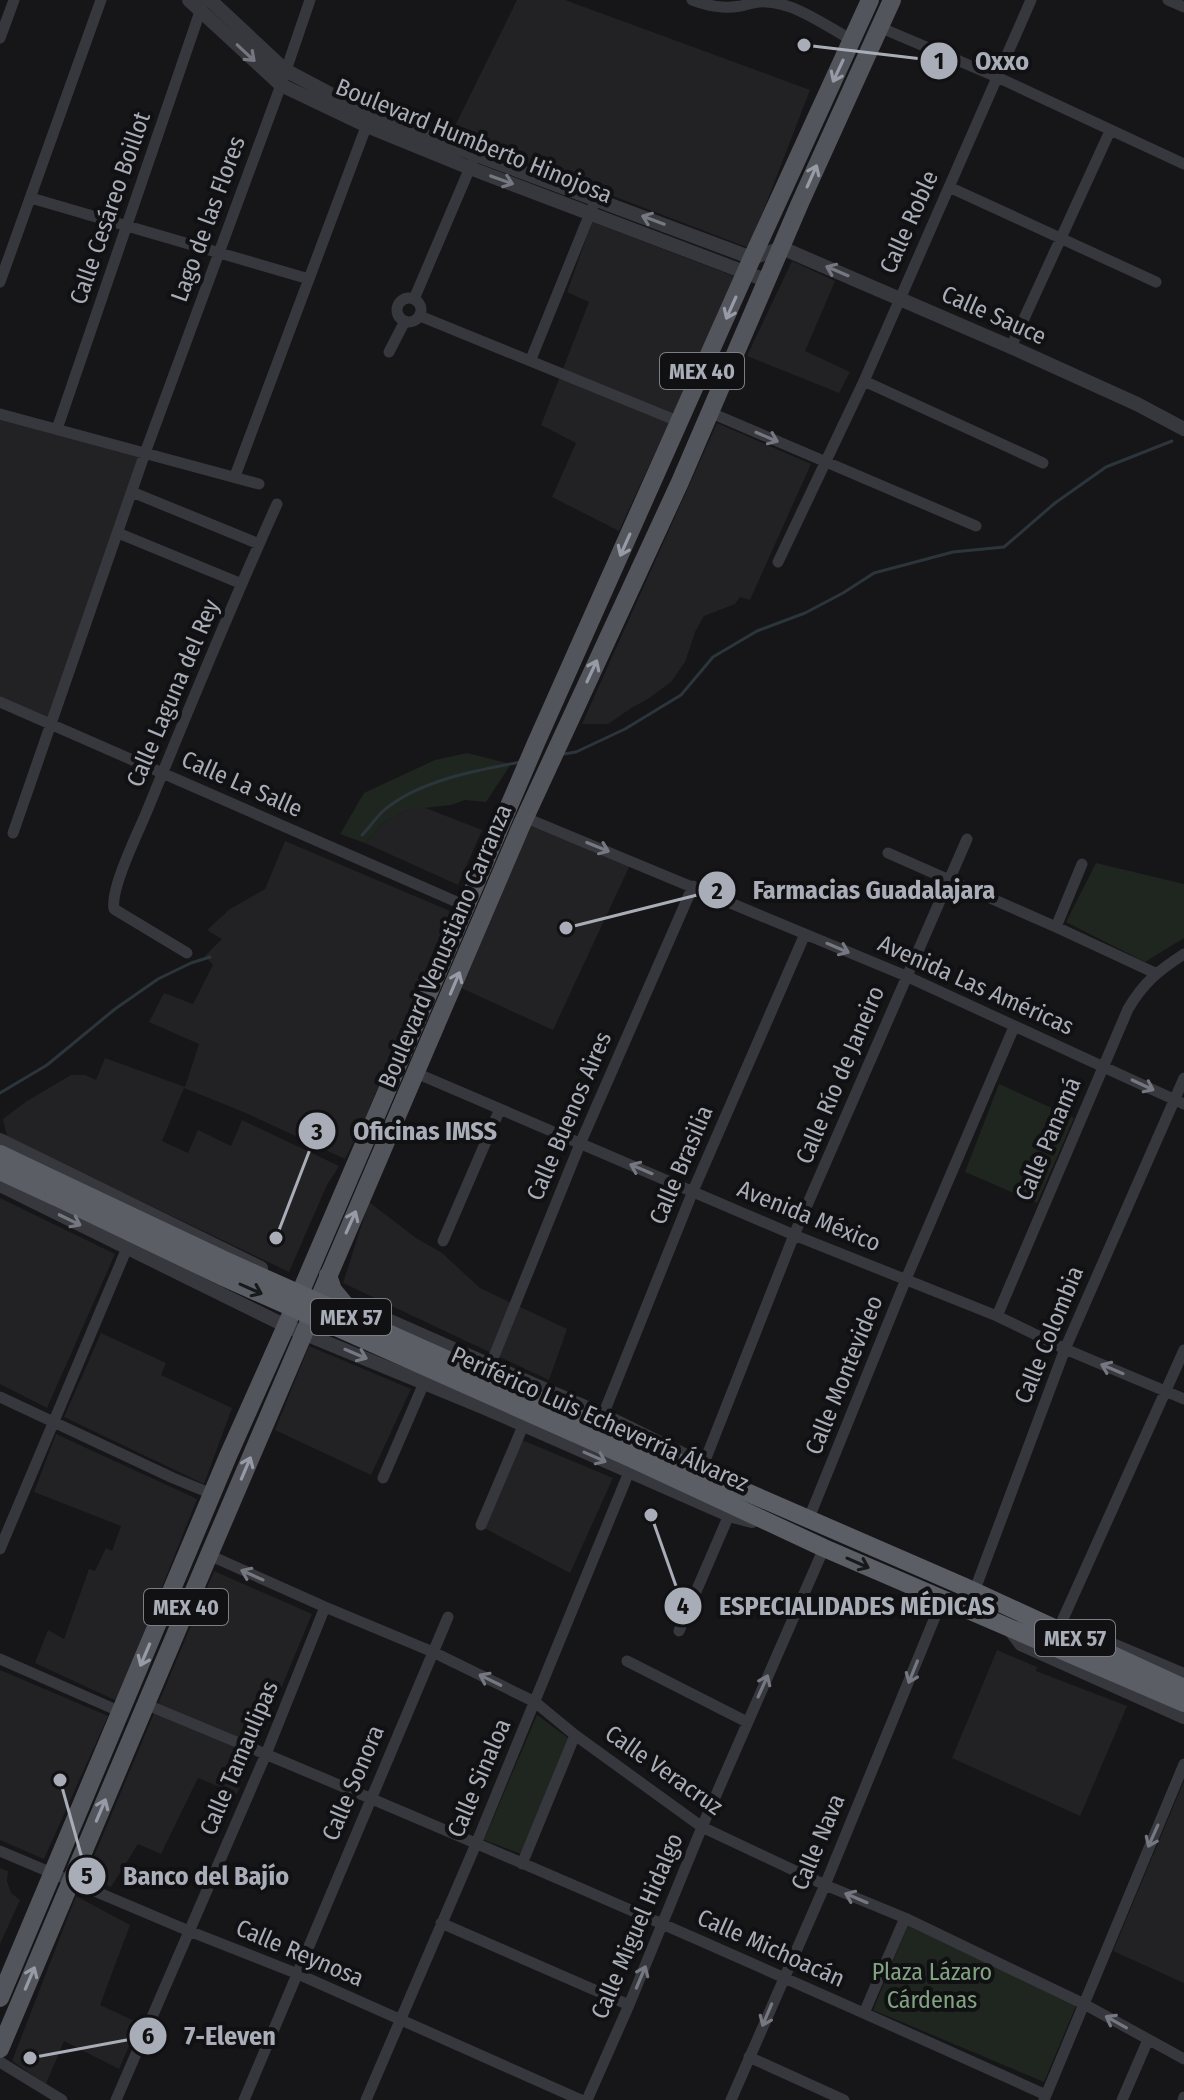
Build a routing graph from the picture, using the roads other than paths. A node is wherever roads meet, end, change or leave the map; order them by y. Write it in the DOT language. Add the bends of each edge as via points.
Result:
graph roads {
  1 [pos="14,0"];
  2 [pos="101,0"];
  3 [pos="310,0"];
  4 [pos="692,0"];
  5 [pos="870,0"];
  6 [pos="892,0"];
  7 [pos="1031,0"];
  8 [pos="1168,0"];
  9 [pos="762,1"];
  10 [pos="201,2"];
  11 [pos="1184,7"];
  12 [pos="879,27"];
  13 [pos="0,38"];
  14 [pos="852,40"];
  15 [pos="283,77"];
  16 [pos="997,77"];
  17 [pos="369,121"];
  18 [pos="1110,131"];
  19 [pos="477,154"];
  20 [pos="1184,164"];
  21 [pos="470,168"];
  22 [pos="949,187"];
  23 [pos="31,198"];
  24 [pos="593,205"];
  25 [pos="126,227"];
  26 [pos="690,234"];
  27 [pos="1061,239"];
  28 [pos="782,248"];
  29 [pos="684,249"];
  30 [pos="219,253"];
  31 [pos="750,266"];
  32 [pos="309,279"];
  33 [pos="768,281"];
  34 [pos="0,282"];
  35 [pos="1156,282"];
  36 [pos="900,297"];
  37 [pos="414,299"];
  38 [pos="420,316"];
  39 [pos="405,321"];
  40 [pos="1011,347"];
  41 [pos="389,352"];
  42 [pos="531,359"];
  43 [pos="864,381"];
  44 [pos="709,412"];
  45 [pos="0,414"];
  46 [pos="680,422"];
  47 [pos="57,429"];
  48 [pos="1184,429"];
  49 [pos="145,453"];
  50 [pos="826,462"];
  51 [pos="1043,463"];
  52 [pos="235,476"];
  53 [pos="259,484"];
  54 [pos="132,492"];
  55 [pos="277,504"];
  56 [pos="976,526"];
  57 [pos="118,533"];
  58 [pos="259,544"];
  59 [pos="778,562"];
  60 [pos="242,584"];
  61 [pos="0,702"];
  62 [pos="51,725"];
  63 [pos="162,773"];
  64 [pos="526,818"];
  65 [pos="13,833"];
  66 [pos="967,839"];
  67 [pos="888,853"];
  68 [pos="1082,864"];
  69 [pos="949,880"];
  70 [pos="693,886"];
  71 [pos="466,906"];
  72 [pos="1056,927"];
  73 [pos="805,934"];
  74 [pos="187,953"];
  75 [pos="1184,954"];
  76 [pos="1155,973"];
  77 [pos="906,976"];
  78 [pos="1014,1027"];
  79 [pos="1102,1066"];
  80 [pos="416,1073"];
  81 [pos="1184,1078"];
  82 [pos="1179,1102"];
  83 [pos="500,1109"];
  84 [pos="0,1140"];
  85 [pos="580,1144"];
  86 [pos="0,1154"];
  87 [pos="0,1171"];
  88 [pos="0,1185"];
  89 [pos="57,1190"];
  90 [pos="693,1191"];
  91 [pos="794,1235"];
  92 [pos="443,1241"];
  93 [pos="127,1248"];
  94 [pos="277,1275"];
  95 [pos="328,1275"];
  96 [pos="906,1279"];
  97 [pos="303,1286"];
  98 [pos="321,1293"];
  99 [pos="343,1302"];
  100 [pos="367,1311"];
  101 [pos="258,1313"];
  102 [pos="997,1316"];
  103 [pos="295,1329"];
  104 [pos="329,1342"];
  105 [pos="1065,1349"];
  106 [pos="1184,1350"];
  107 [pos="490,1366"];
  108 [pos="424,1383"];
  109 [pos="1166,1392"];
  110 [pos="0,1397"];
  111 [pos="1184,1399"];
  112 [pos="603,1415"];
  113 [pos="54,1422"];
  114 [pos="523,1426"];
  115 [pos="636,1459"];
  116 [pos="704,1463"];
  117 [pos="383,1478"];
  118 [pos="740,1488"];
  119 [pos="212,1494"];
  120 [pos="729,1515"];
  121 [pos="809,1518"];
  122 [pos="481,1525"];
  123 [pos="781,1529"];
  124 [pos="2,1541"];
  125 [pos="824,1548"];
  126 [pos="209,1555"];
  127 [pos="974,1592"];
  128 [pos="942,1600"];
  129 [pos="325,1607"];
  130 [pos="448,1617"];
  131 [pos="1008,1626"];
  132 [pos="679,1631"];
  133 [pos="1062,1632"];
  134 [pos="433,1652"];
  135 [pos="0,1659"];
  136 [pos="627,1661"];
  137 [pos="1183,1675"];
  138 [pos="535,1702"];
  139 [pos="1184,1703"];
  140 [pos="145,1704"];
  141 [pos="121,1712"];
  142 [pos="1184,1717"];
  143 [pos="747,1722"];
  144 [pos="575,1735"];
  145 [pos="266,1754"];
  146 [pos="1184,1764"];
  147 [pos="371,1798"];
  148 [pos="702,1827"];
  149 [pos="476,1844"];
  150 [pos="0,1851"];
  151 [pos="522,1864"];
  152 [pos="53,1875"];
  153 [pos="71,1882"];
  154 [pos="825,1885"];
  155 [pos="905,1918"];
  156 [pos="441,1923"];
  157 [pos="663,1925"];
  158 [pos="189,1931"];
  159 [pos="298,1974"];
  160 [pos="783,1978"];
  161 [pos="0,1998"];
  162 [pos="1084,2004"];
  163 [pos="629,2005"];
  164 [pos="864,2013"];
  165 [pos="401,2020"];
  166 [pos="1148,2040"];
  167 [pos="0,2049"];
  168 [pos="749,2057"];
  169 [pos="1184,2059"];
  170 [pos="0,2062"];
  171 [pos="1045,2097"];
  172 [pos="62,2100"];
  173 [pos="116,2100"];
  174 [pos="244,2100"];
  175 [pos="366,2100"];
  176 [pos="584,2100"];
  177 [pos="731,2100"];
  178 [pos="844,2100"];
  179 [pos="1122,2100"];
  1 -- 13 [label="street"];
  2 -- 23 [label="street"];
  3 -- 15 [label="street, Lago de las Flores"];
  4 -- 9 [label="street" via="723,8"];
  5 -- 14 [label="main road, Boulevard Venustiano Carranza / MEX 40"];
  6 -- 12 [label="main road, Boulevard Venustiano Carranza / MEX 40"];
  7 -- 16 [label="street, Calle Roble"];
  8 -- 11 [label="street"];
  9 -- 14 [label="street" via="787,6"];
  10 -- 15 [label="street, Boulevard Humberto Hinojosa"];
  10 -- 25 [label="street, Calle Cesáreo Boillot"];
  12 -- 16 [label="street"];
  28 -- 12 [label="main road, Boulevard Venustiano Carranza / MEX 40, one-way"];
  14 -- 31 [label="main road, Boulevard Venustiano Carranza / MEX 40, one-way"];
  15 -- 17 [label="street, Boulevard Humberto Hinojosa"];
  15 -- 30 [label="street, Lago de las Flores"];
  16 -- 18 [label="street"];
  16 -- 22 [label="street, Calle Roble"];
  17 -- 19 [label="street, Boulevard Humberto Hinojosa"];
  17 -- 21 [label="street, Boulevard Humberto Hinojosa"];
  17 -- 32 [label="street"];
  18 -- 20 [label="street"];
  18 -- 27 [label="street"];
  19 -- 21 [label="street"];
  19 -- 24 [label="street, Boulevard Humberto Hinojosa"];
  21 -- 24 [label="street, Boulevard Humberto Hinojosa, one-way"];
  21 -- 37 [label="street"];
  22 -- 27 [label="street"];
  22 -- 36 [label="street, Calle Roble"];
  23 -- 25 [label="street"];
  23 -- 34 [label="street"];
  26 -- 24 [label="street, Boulevard Humberto Hinojosa, one-way"];
  24 -- 29 [label="street, Boulevard Humberto Hinojosa"];
  24 -- 42 [label="street"];
  25 -- 30 [label="street"];
  25 -- 47 [label="street, Calle Cesáreo Boillot"];
  26 -- 29 [label="street"];
  26 -- 31 [label="street, Boulevard Humberto Hinojosa"];
  27 -- 35 [label="street"];
  27 -- 40 [label="street"];
  28 -- 31 [label="street"];
  28 -- 33 [label="main road, Boulevard Venustiano Carranza / MEX 40"];
  36 -- 28 [label="street, Calle Sauce, one-way"];
  29 -- 31 [label="street, Boulevard Humberto Hinojosa"];
  30 -- 32 [label="street"];
  30 -- 49 [label="street, Lago de las Flores"];
  31 -- 33 [label="street, Boulevard Humberto Hinojosa"];
  31 -- 46 [label="main road, Boulevard Venustiano Carranza / MEX 40, one-way"];
  32 -- 52 [label="street"];
  33 -- 44 [label="main road, Boulevard Venustiano Carranza / MEX 40"];
  36 -- 40 [label="street, Calle Sauce"];
  36 -- 43 [label="street, Calle Roble"];
  37 -- 38 [label="street" via="421,306"];
  37 -- 39 [label="street" via="399,303"];
  38 -- 39 [label="street"];
  38 -- 42 [label="street"];
  39 -- 41 [label="street"];
  40 -- 48 [label="street, Calle Sauce"];
  42 -- 46 [label="street"];
  43 -- 50 [label="street, Calle Roble"];
  43 -- 51 [label="street"];
  44 -- 50 [label="street, one-way"];
  64 -- 44 [label="main road, Boulevard Venustiano Carranza / MEX 40, one-way"];
  45 -- 47 [label="street"];
  46 -- 71 [label="main road, Boulevard Venustiano Carranza / MEX 40, one-way"];
  47 -- 49 [label="street"];
  49 -- 52 [label="street"];
  49 -- 54 [label="street, Lago de las Flores"];
  50 -- 56 [label="street"];
  50 -- 59 [label="street, Calle Roble"];
  52 -- 53 [label="street"];
  54 -- 57 [label="street, Lago de las Flores"];
  54 -- 58 [label="street"];
  55 -- 58 [label="street, Calle Laguna del Rey"];
  57 -- 60 [label="street"];
  57 -- 62 [label="street, Lago de las Flores"];
  58 -- 60 [label="street, Calle Laguna del Rey"];
  60 -- 63 [label="street, Calle Laguna del Rey"];
  61 -- 62 [label="street, Calle La Salle"];
  62 -- 63 [label="street, Calle La Salle"];
  62 -- 65 [label="street, Lago de las Flores"];
  63 -- 71 [label="street, Calle La Salle"];
  63 -- 74 [label="street, Calle Laguna del Rey" via="119,880 114,909"];
  64 -- 70 [label="street, Avenida Las Américas, one-way"];
  80 -- 64 [label="main road, Boulevard Venustiano Carranza / MEX 40, one-way"];
  66 -- 69 [label="street, Calle Río de Janeiro"];
  67 -- 69 [label="street"];
  68 -- 72 [label="street"];
  69 -- 72 [label="street"];
  69 -- 77 [label="street, Calle Río de Janeiro"];
  70 -- 73 [label="street, Avenida Las Américas"];
  70 -- 85 [label="street, Calle Buenos Aires"];
  71 -- 97 [label="main road, Boulevard Venustiano Carranza / MEX 40"];
  72 -- 76 [label="street"];
  73 -- 77 [label="street, Avenida Las Américas, one-way"];
  73 -- 90 [label="street, Calle Brasilia"];
  75 -- 76 [label="street, Calle Panamá"];
  76 -- 79 [label="street, Calle Panamá" via="1128,1009"];
  77 -- 78 [label="street, Avenida Las Américas"];
  77 -- 91 [label="street, Calle Río de Janeiro"];
  78 -- 79 [label="street, Avenida Las Américas"];
  78 -- 96 [label="street, Calle Montevideo"];
  79 -- 82 [label="street, Avenida Las Américas, one-way"];
  79 -- 102 [label="street, Calle Panamá"];
  80 -- 83 [label="street, Avenida México"];
  95 -- 80 [label="main road, Boulevard Venustiano Carranza / MEX 40, one-way"];
  81 -- 82 [label="street, Calle Colombia"];
  82 -- 105 [label="street, Calle Colombia"];
  83 -- 85 [label="street, Avenida México"];
  83 -- 92 [label="street"];
  84 -- 94 [label="street, Periférico Luis Echeverría Álvarez"];
  90 -- 85 [label="street, Avenida México, one-way"];
  85 -- 107 [label="street, Calle Buenos Aires"];
  86 -- 89 [label="highway, Periférico Luis Echeverría Álvarez"];
  87 -- 89 [label="highway, Periférico Luis Echeverría Álvarez"];
  88 -- 93 [label="street, one-way"];
  89 -- 115 [label="highway, Periférico Luis Echeverría Álvarez / MEX 57, bridge" via="224,1260"];
  90 -- 91 [label="street, Avenida México"];
  90 -- 112 [label="street, Calle Brasilia"];
  91 -- 96 [label="street, Avenida México"];
  91 -- 116 [label="street, Calle Río de Janeiro"];
  93 -- 101 [label="street"];
  93 -- 113 [label="street"];
  94 -- 97 [label="street, Periférico Luis Echeverría Álvarez"];
  94 -- 101 [label="street" via="284,1290 280,1304"];
  95 -- 98 [label="main road, Boulevard Venustiano Carranza / MEX 40"];
  95 -- 99 [label="main road"];
  96 -- 102 [label="street, Avenida México"];
  96 -- 121 [label="street, Calle Montevideo"];
  97 -- 98 [label="street, Periférico Luis Echeverría Álvarez"];
  97 -- 103 [label="main road, Boulevard Venustiano Carranza / MEX 40"];
  98 -- 99 [label="street, Periférico Luis Echeverría Álvarez"];
  98 -- 103 [label="main road, Boulevard Venustiano Carranza / MEX 40"];
  99 -- 100 [label="street, Periférico Luis Echeverría Álvarez"];
  100 -- 104 [label="street" via="340,1306 327,1313 323,1327"];
  100 -- 107 [label="street, Periférico Luis Echeverría Álvarez"];
  101 -- 103 [label="street"];
  102 -- 105 [label="street, Avenida México"];
  103 -- 104 [label="street"];
  103 -- 119 [label="main road, Boulevard Venustiano Carranza / MEX 40"];
  126 -- 103 [label="main road, Boulevard Venustiano Carranza / MEX 40, one-way"];
  104 -- 108 [label="street, one-way"];
  109 -- 105 [label="street, Avenida México, one-way"];
  105 -- 127 [label="street, Calle Colombia"];
  106 -- 109 [label="street"];
  107 -- 112 [label="street, Periférico Luis Echeverría Álvarez"];
  108 -- 114 [label="street"];
  108 -- 117 [label="street"];
  109 -- 111 [label="street, Avenida México"];
  109 -- 133 [label="street"];
  110 -- 113 [label="street"];
  112 -- 116 [label="street, Periférico Luis Echeverría Álvarez"];
  113 -- 119 [label="street"];
  113 -- 124 [label="street"];
  114 -- 115 [label="street, one-way"];
  114 -- 122 [label="street"];
  115 -- 118 [label="highway, Periférico Luis Echeverría Álvarez / MEX 57"];
  115 -- 120 [label="street"];
  115 -- 123 [label="highway, Periférico Luis Echeverría Álvarez / MEX 57"];
  115 -- 138 [label="street, Calle Sinaloa"];
  116 -- 118 [label="street, Periférico Luis Echeverría Álvarez"];
  118 -- 121 [label="highway, Periférico Luis Echeverría Álvarez / MEX 57"];
  119 -- 141 [label="main road, Boulevard Venustiano Carranza / MEX 40, one-way"];
  120 -- 123 [label="street"];
  120 -- 132 [label="street"];
  121 -- 127 [label="highway, Periférico Luis Echeverría Álvarez / MEX 57"];
  123 -- 125 [label="highway, Periférico Luis Echeverría Álvarez / MEX 57"];
  125 -- 128 [label="highway, Periférico Luis Echeverría Álvarez / MEX 57, one-way"];
  143 -- 125 [label="street, Calle Miguel Hidalgo, one-way"];
  129 -- 126 [label="street, Calle Veracruz, one-way"];
  126 -- 140 [label="main road, Boulevard Venustiano Carranza / MEX 40"];
  127 -- 133 [label="highway, Periférico Luis Echeverría Álvarez / MEX 57"];
  128 -- 131 [label="highway, Periférico Luis Echeverría Álvarez / MEX 57"];
  128 -- 154 [label="street, Calle Nava, one-way"];
  129 -- 134 [label="street, Calle Veracruz"];
  129 -- 145 [label="street, Calle Tamaulipas"];
  130 -- 134 [label="street, Calle Sonora"];
  131 -- 139 [label="highway, Periférico Luis Echeverría Álvarez / MEX 57"];
  131 -- 142 [label="street" via="1032,1650"];
  133 -- 137 [label="highway, Periférico Luis Echeverría Álvarez / MEX 57"];
  138 -- 134 [label="street, Calle Veracruz, one-way"];
  134 -- 147 [label="street, Calle Sonora"];
  135 -- 141 [label="street"];
  136 -- 143 [label="street"];
  138 -- 144 [label="street, Calle Veracruz"];
  138 -- 149 [label="street, Calle Sinaloa"];
  140 -- 145 [label="street, Calle Michoacán"];
  153 -- 140 [label="main road, Boulevard Venustiano Carranza / MEX 40, one-way"];
  141 -- 152 [label="main road, Boulevard Venustiano Carranza / MEX 40"];
  143 -- 148 [label="street, Calle Miguel Hidalgo"];
  144 -- 148 [label="street, Calle Veracruz"];
  144 -- 151 [label="street"];
  145 -- 147 [label="street, Calle Michoacán"];
  145 -- 158 [label="street, Calle Tamaulipas"];
  146 -- 162 [label="street, one-way"];
  147 -- 149 [label="street, Calle Michoacán"];
  147 -- 159 [label="street, Calle Sonora"];
  148 -- 154 [label="street, Calle Veracruz"];
  148 -- 157 [label="street, Calle Miguel Hidalgo"];
  149 -- 151 [label="street, Calle Michoacán"];
  149 -- 156 [label="street, Calle Sinaloa"];
  150 -- 152 [label="street, Calle Reynosa"];
  151 -- 157 [label="street, Calle Michoacán"];
  152 -- 153 [label="street, Calle Reynosa"];
  152 -- 161 [label="main road, Boulevard Venustiano Carranza / MEX 40"];
  153 -- 158 [label="street, Calle Reynosa"];
  167 -- 153 [label="main road, Boulevard Venustiano Carranza / MEX 40, one-way"];
  155 -- 154 [label="street, Calle Veracruz, one-way"];
  154 -- 160 [label="street, Calle Nava"];
  155 -- 162 [label="street, Calle Veracruz"];
  155 -- 164 [label="street"];
  156 -- 163 [label="street"];
  156 -- 165 [label="street, Calle Sinaloa"];
  157 -- 160 [label="street, Calle Michoacán"];
  163 -- 157 [label="street, Calle Miguel Hidalgo, one-way"];
  158 -- 159 [label="street, Calle Reynosa"];
  158 -- 173 [label="street, Calle Tamaulipas"];
  159 -- 165 [label="street, Calle Reynosa"];
  159 -- 174 [label="street, Calle Sonora"];
  160 -- 164 [label="street, Calle Michoacán"];
  160 -- 168 [label="street, Calle Nava, one-way"];
  166 -- 162 [label="street, Calle Veracruz, one-way"];
  162 -- 171 [label="street"];
  163 -- 176 [label="street, Calle Miguel Hidalgo"];
  164 -- 171 [label="street, Calle Michoacán"];
  165 -- 175 [label="street, Calle Sinaloa"];
  165 -- 176 [label="street, Calle Reynosa"];
  166 -- 169 [label="street, Calle Veracruz"];
  166 -- 179 [label="street"];
  168 -- 177 [label="street, Calle Nava"];
  168 -- 178 [label="street"];
  170 -- 172 [label="street"];
}
